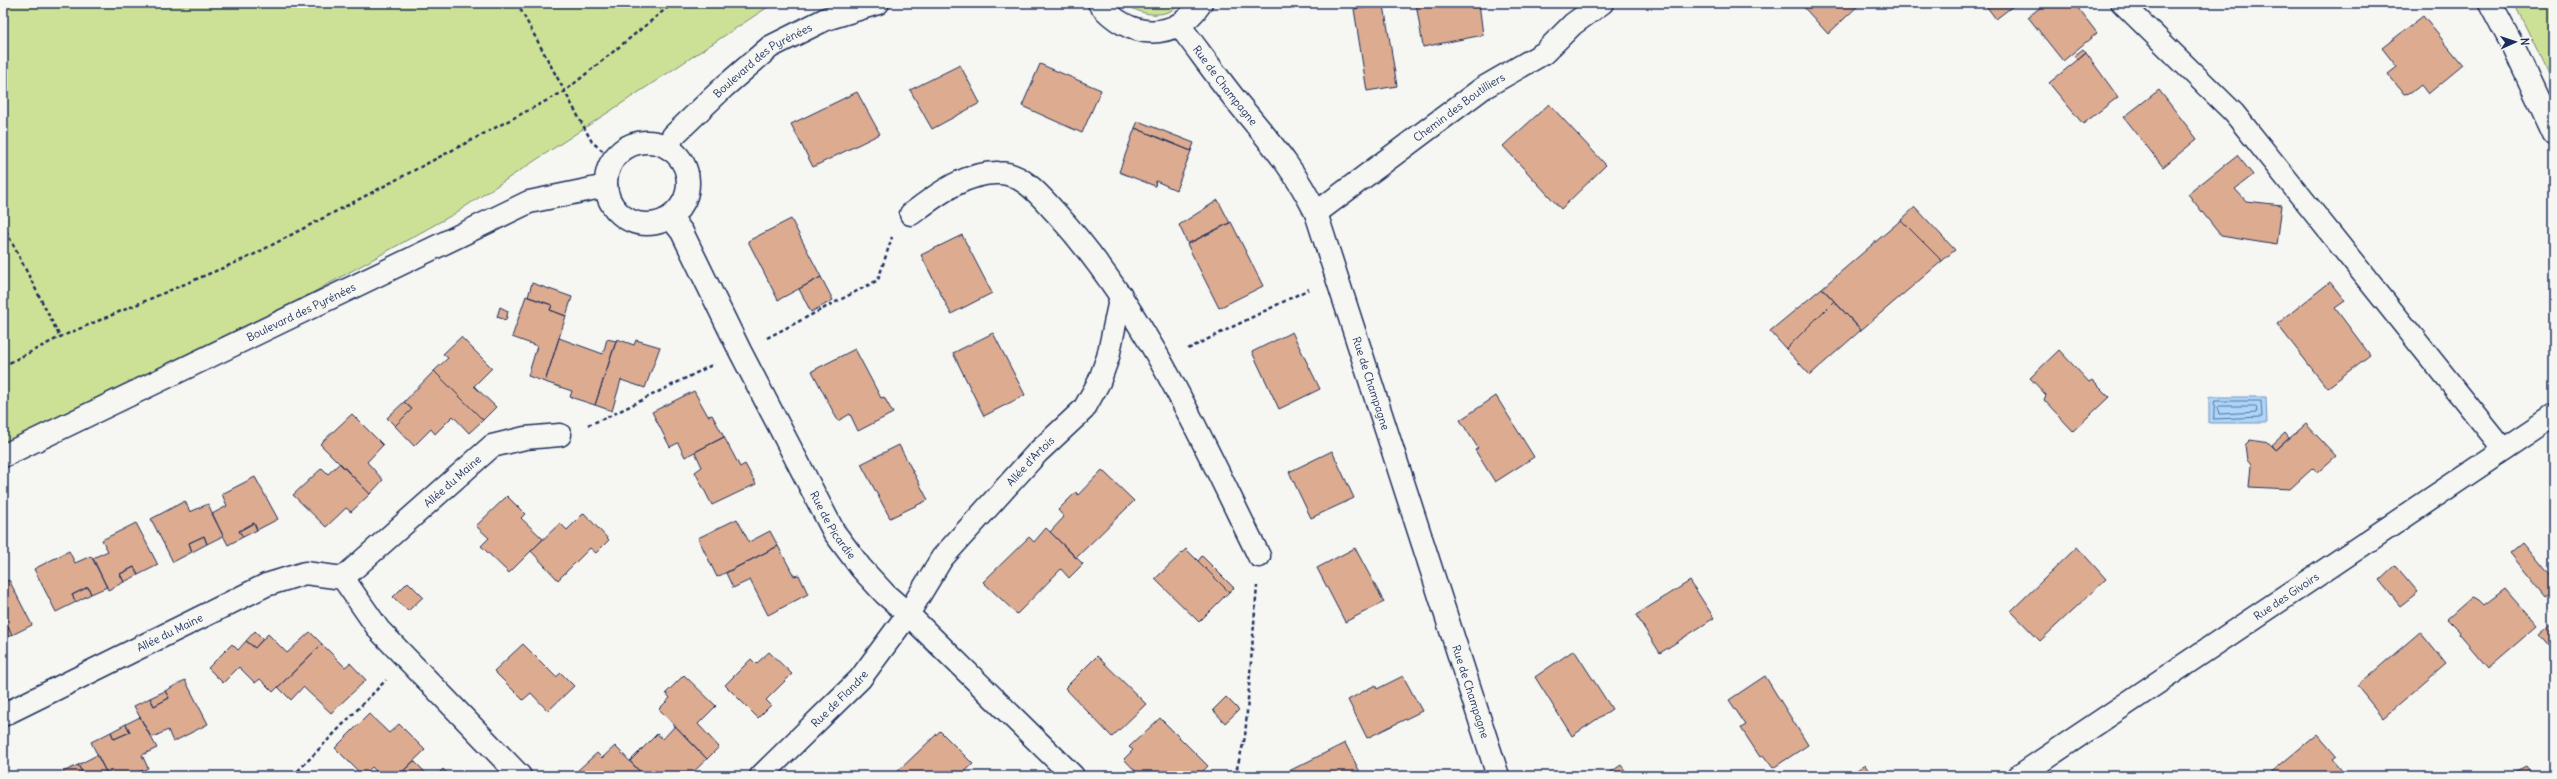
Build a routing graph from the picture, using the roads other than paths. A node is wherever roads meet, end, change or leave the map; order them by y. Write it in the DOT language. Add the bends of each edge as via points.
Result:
graph roads {
  1 [pos="878,3"];
  2 [pos="1100,3"];
  3 [pos="1201,3"];
  4 [pos="1602,3"];
  5 [pos="2122,3"];
  6 [pos="2490,3"];
  7 [pos="1178,25"];
  8 [pos="2554,134"];
  9 [pos="668,148"];
  10 [pos="606,186"];
  11 [pos="1316,213"];
  12 [pos="911,214"];
  13 [pos="670,218"];
  14 [pos="1121,294"];
  15 [pos="2554,416"];
  16 [pos="560,435"];
  17 [pos="2504,450"];
  18 [pos="3,456"];
  19 [pos="1259,556"];
  20 [pos="343,578"];
  21 [pos="908,614"];
  22 [pos="3,715"];
  23 [pos="520,776"];
  24 [pos="762,776"];
  25 [pos="1072,776"];
  26 [pos="1498,776"];
  27 [pos="2019,776"];
  1 -- 9 [label="street, Boulevard des Pyrénées" via="826,18 770,47 724,86 673,136"];
  2 -- 7 [label="street" via="1111,17 1126,27 1150,32"];
  3 -- 7 [label="street" via="1194,14"];
  4 -- 11 [label="street, Chemin des Boutilliers" via="1573,24 1544,53 1483,88"];
  5 -- 17 [label="lane" via="2234,113"];
  6 -- 8 [label="street"];
  7 -- 11 [label="street, Rue de Champagne" via="1282,155 1302,185"];
  9 -- 10 [label="street" via="656,143 642,142 630,146 613,160 606,177"];
  9 -- 13 [label="street" via="678,157 685,169 688,182 686,196 680,208"];
  10 -- 13 [label="street" via="610,203 619,214 631,222 658,223"];
  10 -- 18 [label="street, Boulevard des Pyrénées" via="529,202"];
  11 -- 26 [label="street, Rue de Champagne"];
  12 -- 14 [label="street" via="947,188 978,176 1000,173 1019,179 1038,194 1085,245"];
  13 -- 21 [label="street, Rue de Picardie" via="682,232 740,351 834,532 861,568"];
  14 -- 19 [label="street" via="1162,361"];
  14 -- 21 [label="street, Allée d'Artois" via="1100,382 1084,409 1037,453 942,558"];
  15 -- 17 [label="street, Rue des Givoirs"];
  16 -- 20 [label="street, Allée du Maine" via="525,438 492,446"];
  17 -- 27 [label="street, Rue des Givoirs"];
  20 -- 22 [label="street, Allée du Maine" via="305,573 266,584"];
  20 -- 23 [label="street" via="379,630"];
  21 -- 24 [label="street, Rue de Flandre" via="860,679"];
  21 -- 25 [label="street, Rue de Picardie"];
}
